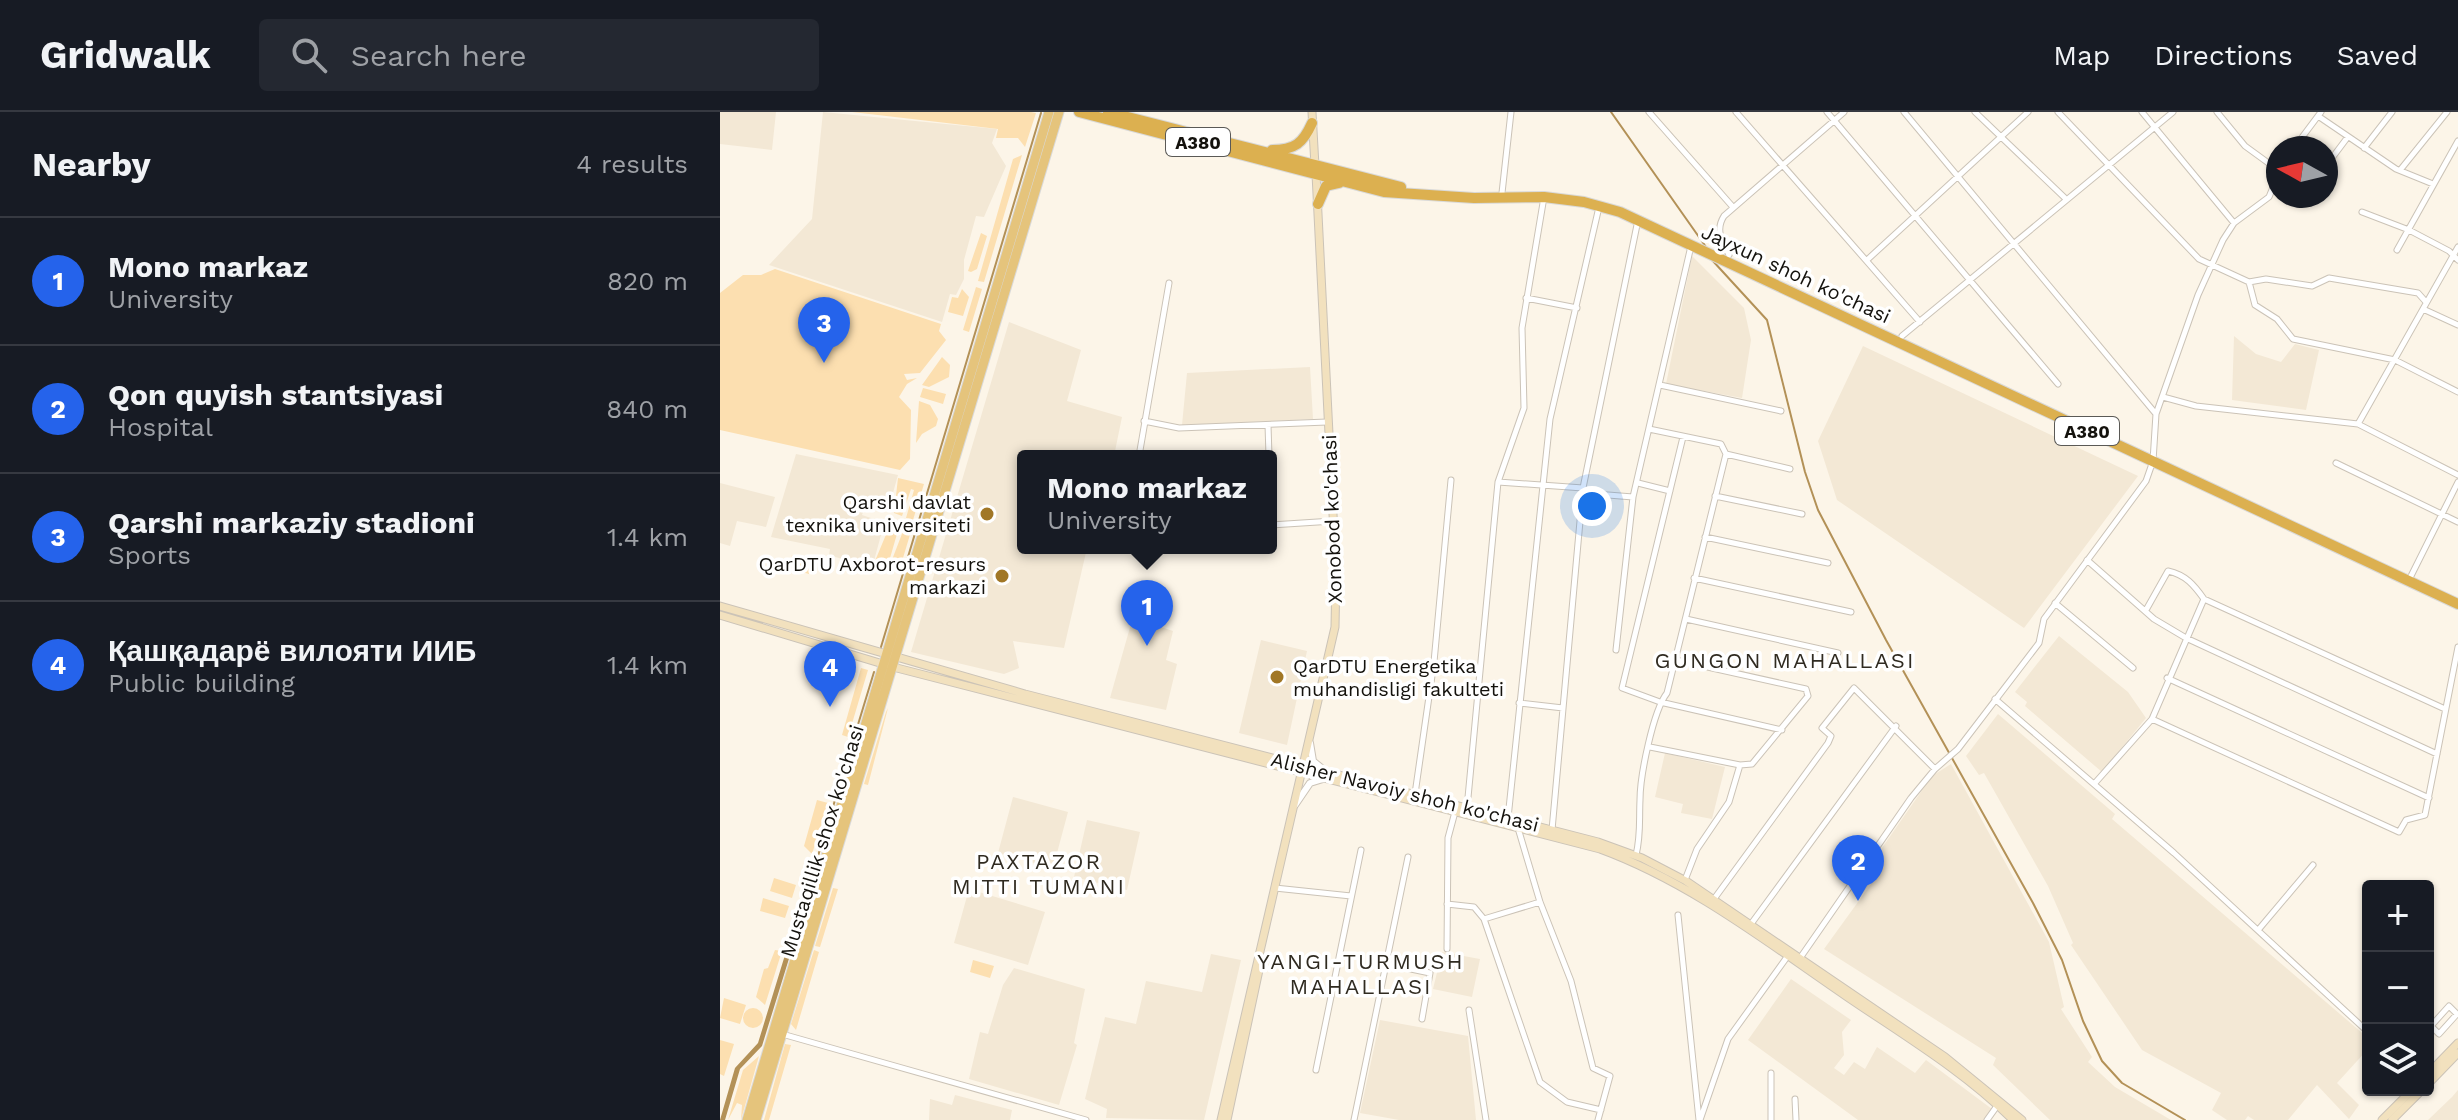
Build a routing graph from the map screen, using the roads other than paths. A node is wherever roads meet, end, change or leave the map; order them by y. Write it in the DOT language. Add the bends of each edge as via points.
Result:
graph roads {
  1 [pos="1049,112"];
  2 [pos="1059,112"];
  3 [pos="1079,112"];
  4 [pos="1108,112"];
  5 [pos="1511,112"];
  6 [pos="1649,112"];
  7 [pos="1736,112"];
  8 [pos="1827,112"];
  9 [pos="1844,112"];
  10 [pos="1904,112"];
  11 [pos="1975,112"];
  12 [pos="2028,112"];
  13 [pos="2058,112"];
  14 [pos="2142,112"];
  15 [pos="2173,112"];
  16 [pos="2217,112"];
  17 [pos="2392,112"];
  18 [pos="2447,112"];
  19 [pos="2320,114"];
  20 [pos="1312,118"];
  21 [pos="1834,120"];
  22 [pos="2156,128"];
  23 [pos="2303,136"];
  24 [pos="2347,137"];
  25 [pos="2002,138"];
  26 [pos="2458,141"];
  27 [pos="2364,148"];
  28 [pos="2338,149"];
  29 [pos="1260,150"];
  30 [pos="2111,163"];
  31 [pos="2266,163"];
  32 [pos="1783,165"];
  33 [pos="2401,169"];
  34 [pos="1316,170"];
  35 [pos="1958,178"];
  36 [pos="2433,184"];
  37 [pos="1360,186"];
  38 [pos="1502,193"];
  39 [pos="1544,197"];
  40 [pos="2066,199"];
  41 [pos="2266,199"];
  42 [pos="1318,204"];
  43 [pos="1599,205"];
  44 [pos="1732,206"];
  45 [pos="2362,212"];
  46 [pos="1917,215"];
  47 [pos="1638,219"];
  48 [pos="2234,223"];
  49 [pos="2409,230"];
  50 [pos="1692,242"];
  51 [pos="2015,242"];
  52 [pos="2458,247"];
  53 [pos="2397,250"];
  54 [pos="1729,255"];
  55 [pos="2455,259"];
  56 [pos="1867,260"];
  57 [pos="2212,267"];
  58 [pos="1970,278"];
  59 [pos="2249,282"];
  60 [pos="1169,283"];
  61 [pos="1526,298"];
  62 [pos="2426,302"];
  63 [pos="1577,308"];
  64 [pos="2423,309"];
  65 [pos="1920,322"];
  66 [pos="2458,325"];
  67 [pos="1902,336"];
  68 [pos="2395,360"];
  69 [pos="2058,384"];
  70 [pos="1660,385"];
  71 [pos="2458,392"];
  72 [pos="2163,397"];
  73 [pos="1781,411"];
  74 [pos="2156,414"];
  75 [pos="1144,421"];
  76 [pos="1327,422"];
  77 [pos="2358,424"];
  78 [pos="1268,425"];
  79 [pos="1649,429"];
  80 [pos="1683,437"];
  81 [pos="1140,450"];
  82 [pos="1269,450"];
  83 [pos="1726,454"];
  84 [pos="2153,458"];
  85 [pos="2336,463"];
  86 [pos="1790,469"];
  87 [pos="2458,475"];
  88 [pos="944,479"];
  89 [pos="1451,480"];
  90 [pos="1498,482"];
  91 [pos="2458,482"];
  92 [pos="1638,483"];
  93 [pos="1540,486"];
  94 [pos="1583,490"];
  95 [pos="1670,491"];
  96 [pos="1715,496"];
  97 [pos="1633,497"];
  98 [pos="1802,514"];
  99 [pos="2442,514"];
  100 [pos="1333,521"];
  101 [pos="2458,522"];
  102 [pos="1277,525"];
  103 [pos="1705,537"];
  104 [pos="2087,560"];
  105 [pos="1828,563"];
  106 [pos="2411,576"];
  107 [pos="1694,578"];
  108 [pos="2204,599"];
  109 [pos="2458,601"];
  110 [pos="2055,603"];
  111 [pos="720,606"];
  112 [pos="2146,610"];
  113 [pos="1851,612"];
  114 [pos="720,615"];
  115 [pos="1686,619"];
  116 [pos="2186,638"];
  117 [pos="2458,647"];
  118 [pos="1616,650"];
  119 [pos="1838,653"];
  120 [pos="1676,660"];
  121 [pos="889,661"];
  122 [pos="2133,668"];
  123 [pos="2167,678"];
  124 [pos="1995,699"];
  125 [pos="1660,702"];
  126 [pos="1519,703"];
  127 [pos="1563,708"];
  128 [pos="2445,709"];
  129 [pos="2152,719"];
  130 [pos="1896,726"];
  131 [pos="1782,730"];
  132 [pos="1310,735"];
  133 [pos="1650,747"];
  134 [pos="2437,754"];
  135 [pos="1740,765"];
  136 [pos="1935,769"];
  137 [pos="1301,770"];
  138 [pos="1326,776"];
  139 [pos="2095,783"];
  140 [pos="1415,794"];
  141 [pos="2429,798"];
  142 [pos="1467,808"];
  143 [pos="1293,809"];
  144 [pos="1455,812"];
  145 [pos="1508,818"];
  146 [pos="1496,819"];
  147 [pos="1518,828"];
  148 [pos="1552,830"];
  149 [pos="1361,850"];
  150 [pos="1636,855"];
  151 [pos="1408,857"];
  152 [pos="2313,865"];
  153 [pos="1685,880"];
  154 [pos="1275,888"];
  155 [pos="1351,896"];
  156 [pos="1714,899"];
  157 [pos="1540,902"];
  158 [pos="1447,904"];
  159 [pos="1678,915"];
  160 [pos="1484,919"];
  161 [pos="1751,924"];
  162 [pos="2259,929"];
  163 [pos="1447,949"];
  164 [pos="1788,954"];
  165 [pos="1798,961"];
  166 [pos="1387,964"];
  167 [pos="1469,1010"];
  168 [pos="1422,1019"];
  169 [pos="2362,1026"];
  170 [pos="2431,1026"];
  171 [pos="778,1032"];
  172 [pos="2458,1043"];
  173 [pos="2458,1053"];
  174 [pos="2434,1068"];
  175 [pos="1316,1070"];
  176 [pos="1771,1073"];
  177 [pos="2434,1078"];
  178 [pos="2406,1096"];
  179 [pos="2416,1096"];
  180 [pos="1795,1099"];
  181 [pos="1998,1105"];
  182 [pos="1601,1110"];
  183 [pos="1222,1119"];
  184 [pos="747,1120"];
  185 [pos="756,1120"];
  186 [pos="1086,1120"];
  187 [pos="1354,1120"];
  188 [pos="1486,1120"];
  189 [pos="1598,1120"];
  190 [pos="1700,1120"];
  191 [pos="1771,1120"];
  192 [pos="1796,1120"];
  193 [pos="1987,1120"];
  194 [pos="2013,1120"];
  195 [pos="2022,1120"];
  196 [pos="2382,1120"];
  197 [pos="2392,1120"];
  1 -- 88 [label="main road, Mustaqillik shox ko'chasi"];
  2 -- 88 [label="main road, Mustaqillik shox ko'chasi"];
  3 -- 34 [label="highway, Jayxun shoh ko'chasi / A380"];
  4 -- 29 [label="highway, Jayxun shoh ko'chasi / A380"];
  5 -- 38 [label="street"];
  6 -- 44 [label="street"];
  7 -- 32 [label="street"];
  8 -- 21 [label="street"];
  9 -- 21 [label="street"];
  10 -- 35 [label="street"];
  11 -- 25 [label="street"];
  12 -- 25 [label="street"];
  13 -- 30 [label="street"];
  14 -- 22 [label="street"];
  15 -- 22 [label="street"];
  16 -- 31 [label="street"];
  17 -- 27 [label="street"];
  18 -- 33 [label="street"];
  19 -- 23 [label="street"];
  19 -- 24 [label="street"];
  20 -- 29 [label="highway" via="1304,141 1292,149"];
  20 -- 34 [label="main road, Xonobod ko'chasi"];
  21 -- 32 [label="street"];
  21 -- 46 [label="street"];
  22 -- 30 [label="street"];
  22 -- 48 [label="street"];
  24 -- 27 [label="street"];
  24 -- 28 [label="street"];
  25 -- 35 [label="street"];
  25 -- 40 [label="street"];
  26 -- 36 [label="street"];
  27 -- 33 [label="street"];
  29 -- 34 [label="highway, Jayxun shoh ko'chasi / A380"];
  30 -- 40 [label="street"];
  30 -- 57 [label="street"];
  32 -- 44 [label="street"];
  32 -- 56 [label="street"];
  33 -- 36 [label="street"];
  34 -- 37 [label="highway, Jayxun shoh ko'chasi / A380"];
  34 -- 38 [label="highway, Jayxun shoh ko'chasi / A380" via="1390,186"];
  34 -- 42 [label="main road, Xonobod ko'chasi"];
  35 -- 46 [label="street"];
  35 -- 51 [label="street"];
  36 -- 49 [label="street"];
  37 -- 39 [label="highway, Jayxun shoh ko'chasi / A380" via="1427,197"];
  37 -- 42 [label="highway" via="1332,183"];
  38 -- 50 [label="highway, Jayxun shoh ko'chasi / A380" via="1603,200"];
  39 -- 43 [label="highway, Jayxun shoh ko'chasi / A380"];
  39 -- 61 [label="street"];
  40 -- 51 [label="street"];
  41 -- 48 [label="street"];
  42 -- 76 [label="main road, Xonobod ko'chasi"];
  43 -- 47 [label="highway, Jayxun shoh ko'chasi / A380"];
  43 -- 63 [label="street"];
  44 -- 54 [label="street" via="1718,224"];
  45 -- 49 [label="street"];
  46 -- 56 [label="street"];
  46 -- 58 [label="street"];
  47 -- 50 [label="highway, Jayxun shoh ko'chasi / A380"];
  47 -- 94 [label="street"];
  48 -- 57 [label="street"];
  49 -- 53 [label="street"];
  49 -- 55 [label="street"];
  50 -- 54 [label="highway, Jayxun shoh ko'chasi / A380"];
  50 -- 70 [label="street"];
  50 -- 84 [label="highway, Jayxun shoh ko'chasi / A380"];
  51 -- 58 [label="street"];
  51 -- 74 [label="street"];
  52 -- 55 [label="street"];
  54 -- 67 [label="highway, Jayxun shoh ko'chasi / A380"];
  55 -- 62 [label="street"];
  56 -- 65 [label="street"];
  57 -- 59 [label="street"];
  57 -- 72 [label="street"];
  58 -- 65 [label="street"];
  58 -- 69 [label="street"];
  59 -- 62 [label="street" via="2266,279 2312,286 2329,278 2418,293"];
  59 -- 68 [label="street" via="2255,305 2277,319 2293,339"];
  60 -- 75 [label="street"];
  61 -- 63 [label="street"];
  61 -- 90 [label="street" via="1521,342 1524,408"];
  62 -- 64 [label="street"];
  63 -- 93 [label="street"];
  64 -- 66 [label="street"];
  64 -- 68 [label="street"];
  65 -- 67 [label="street"];
  67 -- 84 [label="highway, Jayxun shoh ko'chasi / A380"];
  68 -- 71 [label="street"];
  68 -- 77 [label="street"];
  70 -- 73 [label="street"];
  70 -- 79 [label="street"];
  72 -- 74 [label="street"];
  72 -- 77 [label="street" via="2196,406"];
  74 -- 84 [label="street"];
  75 -- 78 [label="street" via="1179,428"];
  75 -- 81 [label="street"];
  76 -- 78 [label="street"];
  76 -- 100 [label="main road, Xonobod ko'chasi"];
  77 -- 87 [label="street"];
  78 -- 82 [label="street"];
  79 -- 80 [label="street"];
  79 -- 92 [label="street"];
  80 -- 83 [label="street" via="1721,444"];
  80 -- 95 [label="street"];
  83 -- 86 [label="street"];
  83 -- 96 [label="street"];
  84 -- 104 [label="street" via="2132,502"];
  84 -- 106 [label="highway, Jayxun shoh ko'chasi / A380"];
  84 -- 109 [label="highway, Jayxun shoh ko'chasi / A380"];
  85 -- 99 [label="street"];
  88 -- 121 [label="main road, Mustaqillik shox ko'chasi"];
  89 -- 140 [label="street"];
  90 -- 93 [label="street"];
  90 -- 142 [label="street"];
  91 -- 99 [label="street"];
  92 -- 95 [label="street"];
  92 -- 97 [label="street"];
  93 -- 94 [label="street"];
  93 -- 126 [label="street"];
  94 -- 97 [label="street"];
  94 -- 127 [label="street"];
  95 -- 125 [label="street" via="1622,688"];
  96 -- 98 [label="street"];
  96 -- 103 [label="street"];
  97 -- 118 [label="street"];
  99 -- 101 [label="street"];
  99 -- 106 [label="street"];
  100 -- 102 [label="street"];
  100 -- 132 [label="main road, Xonobod ko'chasi" via="1335,627"];
  103 -- 105 [label="street"];
  103 -- 107 [label="street"];
  104 -- 110 [label="street"];
  104 -- 112 [label="street"];
  106 -- 109 [label="highway, Jayxun shoh ko'chasi / A380"];
  107 -- 113 [label="street"];
  107 -- 115 [label="street"];
  108 -- 112 [label="street" via="2191,580 2168,571"];
  108 -- 116 [label="street"];
  108 -- 128 [label="street"];
  110 -- 122 [label="street"];
  110 -- 124 [label="street" via="2044,619 2039,643"];
  111 -- 121 [label="main road, Alisher Navoiy shoh ko'chasi"];
  112 -- 116 [label="street"];
  114 -- 121 [label="main road, Alisher Navoiy shoh ko'chasi"];
  115 -- 119 [label="street"];
  115 -- 120 [label="street"];
  116 -- 123 [label="street"];
  116 -- 134 [label="street"];
  117 -- 128 [label="street"];
  120 -- 125 [label="street"];
  120 -- 131 [label="street" via="1806,689 1808,696"];
  121 -- 137 [label="main road, Alisher Navoiy shoh ko'chasi"];
  121 -- 171 [label="main road, Mustaqillik shox ko'chasi"];
  123 -- 129 [label="street"];
  123 -- 141 [label="street"];
  124 -- 136 [label="street" via="1958,749"];
  124 -- 139 [label="street"];
  125 -- 131 [label="street"];
  125 -- 133 [label="street"];
  126 -- 127 [label="street"];
  126 -- 145 [label="street"];
  127 -- 148 [label="street"];
  128 -- 134 [label="street"];
  129 -- 139 [label="street"];
  129 -- 141 [label="street" via="2399,832 2406,820 2425,815"];
  130 -- 136 [label="street"];
  130 -- 156 [label="street" via="1854,688 1822,728 1831,736 1828,743"];
  130 -- 161 [label="street"];
  131 -- 135 [label="street" via="1759,760"];
  132 -- 137 [label="main road, Xonobod ko'chasi"];
  132 -- 138 [label="street" via="1313,761"];
  133 -- 135 [label="street"];
  133 -- 150 [label="street" via="1639,799 1642,824"];
  134 -- 141 [label="street"];
  135 -- 153 [label="street" via="1729,802 1697,849"];
  136 -- 165 [label="street"];
  137 -- 138 [label="main road, Alisher Navoiy shoh ko'chasi"];
  137 -- 143 [label="main road, Xonobod ko'chasi"];
  138 -- 140 [label="main road, Alisher Navoiy shoh ko'chasi"];
  138 -- 143 [label="street" via="1310,783"];
  138 -- 144 [label="main road, Alisher Navoiy shoh ko'chasi"];
  139 -- 162 [label="street"];
  140 -- 142 [label="main road, Alisher Navoiy shoh ko'chasi"];
  142 -- 146 [label="main road, Alisher Navoiy shoh ko'chasi"];
  143 -- 154 [label="main road, Xonobod ko'chasi"];
  144 -- 146 [label="main road, Alisher Navoiy shoh ko'chasi"];
  144 -- 158 [label="street" via="1448,838"];
  145 -- 146 [label="main road, Alisher Navoiy shoh ko'chasi"];
  145 -- 148 [label="main road, Alisher Navoiy shoh ko'chasi"];
  146 -- 147 [label="main road, Alisher Navoiy shoh ko'chasi"];
  147 -- 157 [label="street"];
  147 -- 164 [label="main road, Alisher Navoiy shoh ko'chasi" via="1600,849 1654,870"];
  148 -- 150 [label="main road, Alisher Navoiy shoh ko'chasi"];
  149 -- 155 [label="street"];
  150 -- 153 [label="main road, Alisher Navoiy shoh ko'chasi"];
  151 -- 166 [label="street"];
  152 -- 162 [label="street"];
  153 -- 156 [label="main road, Alisher Navoiy shoh ko'chasi"];
  154 -- 155 [label="street"];
  154 -- 183 [label="main road, Xonobod ko'chasi"];
  155 -- 175 [label="street"];
  156 -- 161 [label="main road, Alisher Navoiy shoh ko'chasi"];
  157 -- 160 [label="street"];
  157 -- 182 [label="street" via="1571,981 1593,1068 1610,1076"];
  158 -- 160 [label="street" via="1474,907"];
  158 -- 163 [label="street"];
  159 -- 190 [label="street"];
  160 -- 182 [label="street" via="1540,1082 1567,1102"];
  161 -- 164 [label="main road, Alisher Navoiy shoh ko'chasi"];
  162 -- 169 [label="street"];
  164 -- 165 [label="main road, Alisher Navoiy shoh ko'chasi"];
  164 -- 190 [label="street" via="1728,1039"];
  165 -- 181 [label="main road, Alisher Navoiy shoh ko'chasi"];
  165 -- 195 [label="main road, Alisher Navoiy shoh ko'chasi" via="1955,1064"];
  166 -- 168 [label="street" via="1430,973"];
  166 -- 187 [label="street"];
  167 -- 188 [label="street"];
  170 -- 170 [label="street" via="2449,1006 2457,1014 2439,1034"];
  171 -- 184 [label="main road, Mustaqillik shox ko'chasi"];
  171 -- 185 [label="main road, Mustaqillik shox ko'chasi"];
  171 -- 186 [label="street"];
  172 -- 174 [label="main road"];
  173 -- 177 [label="main road"];
  176 -- 191 [label="street"];
  178 -- 196 [label="main road"];
  179 -- 197 [label="main road"];
  180 -- 192 [label="street"];
  181 -- 193 [label="street"];
  181 -- 194 [label="main road, Alisher Navoiy shoh ko'chasi"];
  182 -- 189 [label="street"];
}
